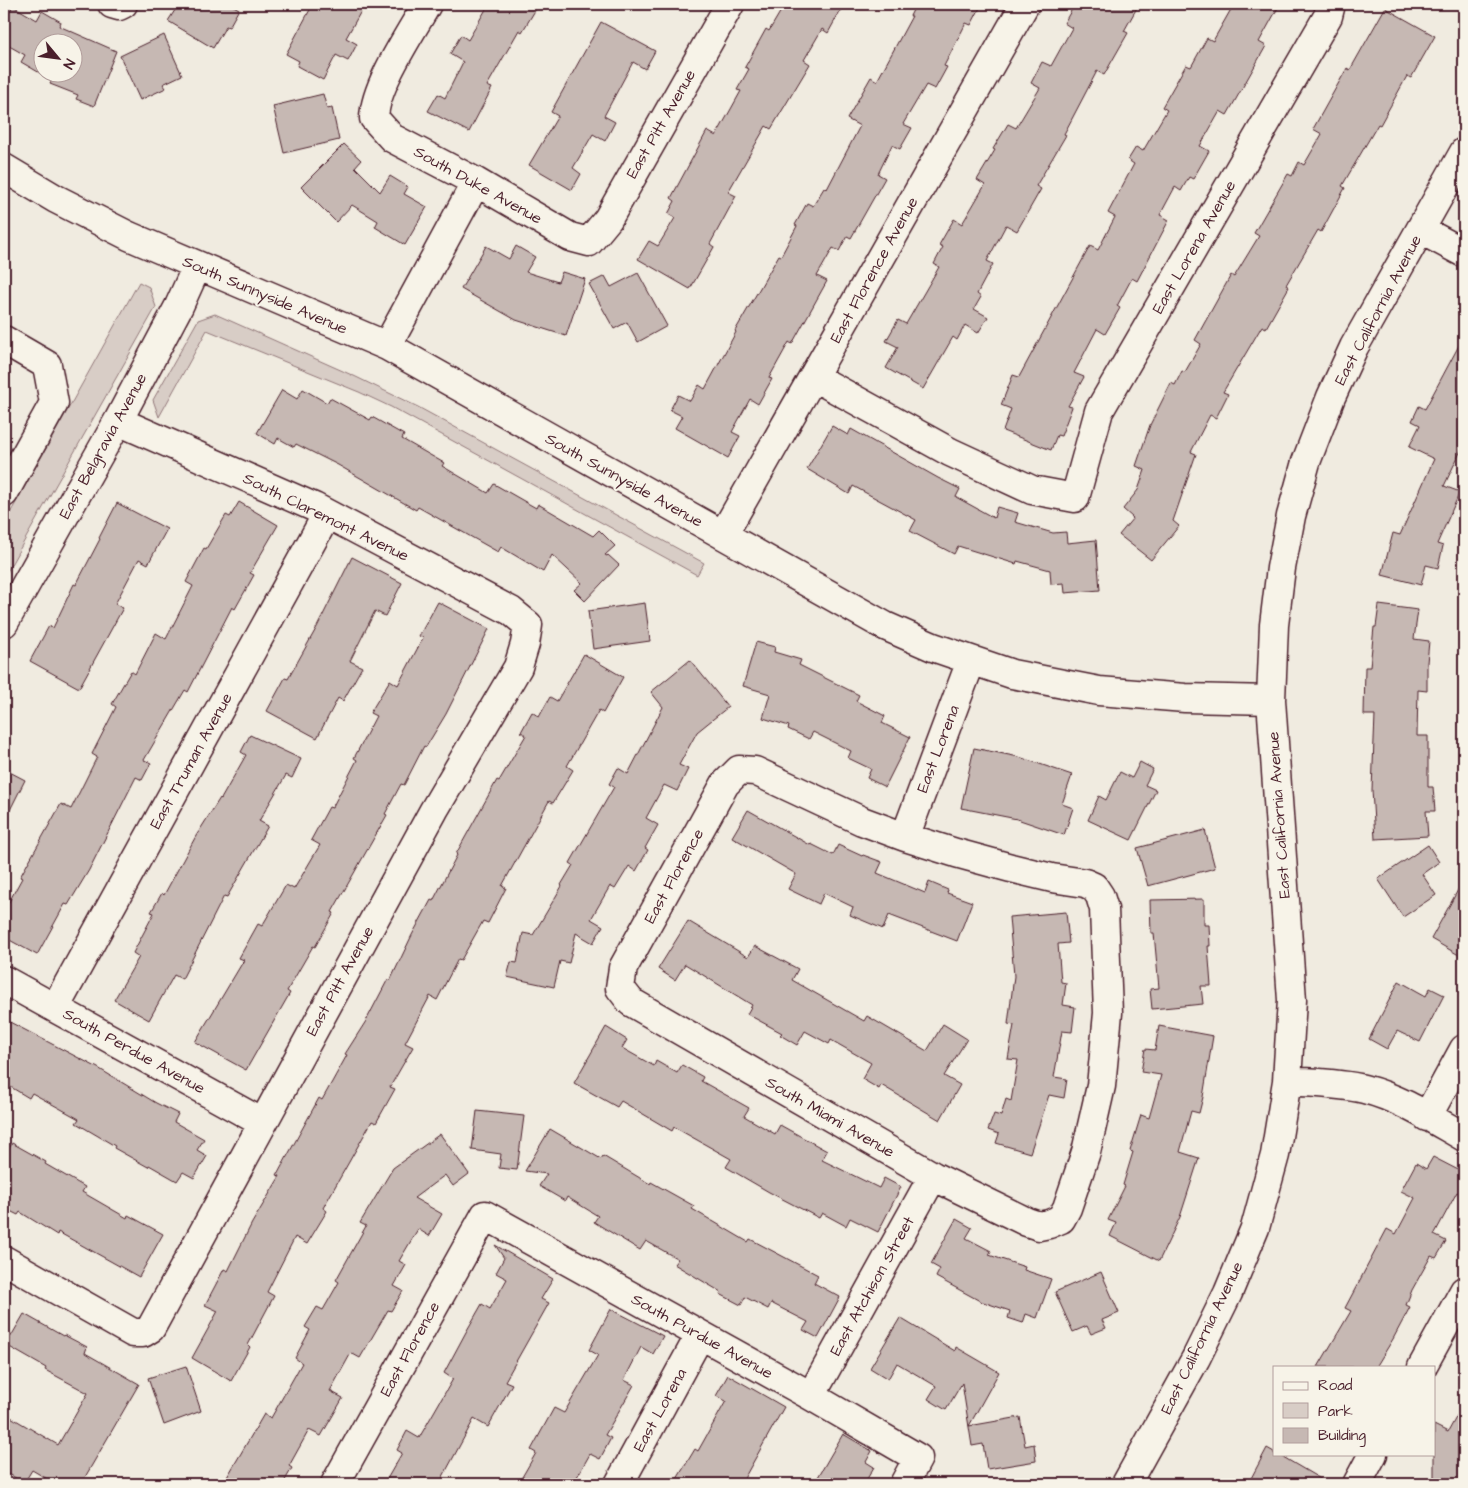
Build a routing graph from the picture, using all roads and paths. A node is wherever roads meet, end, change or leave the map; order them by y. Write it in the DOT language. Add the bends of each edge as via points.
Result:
graph roads {
  1 [pos="427,4"];
  2 [pos="730,4"];
  3 [pos="1024,4"];
  4 [pos="1331,4"];
  5 [pos="1464,152"];
  6 [pos="4,168"];
  7 [pos="476,182"];
  8 [pos="1421,230"];
  9 [pos="589,242"];
  10 [pos="1464,254"];
  11 [pos="196,266"];
  12 [pos="4,340"];
  13 [pos="387,346"];
  14 [pos="814,377"];
  15 [pos="118,421"];
  16 [pos="4,494"];
  17 [pos="327,514"];
  18 [pos="723,535"];
  19 [pos="4,623"];
  20 [pos="528,625"];
  21 [pos="971,661"];
  22 [pos="1271,700"];
  23 [pos="905,836"];
  24 [pos="4,980"];
  25 [pos="620,988"];
  26 [pos="55,1008"];
  27 [pos="1464,1050"];
  28 [pos="1287,1081"];
  29 [pos="1427,1117"];
  30 [pos="263,1123"];
  31 [pos="1464,1137"];
  32 [pos="933,1176"];
  33 [pos="485,1215"];
  34 [pos="6,1267"];
  35 [pos="1464,1291"];
  36 [pos="700,1335"];
  37 [pos="1423,1366"];
  38 [pos="811,1396"];
  39 [pos="1372,1456"];
  40 [pos="334,1484"];
  41 [pos="619,1484"];
  42 [pos="904,1484"];
  43 [pos="1126,1484"];
  44 [pos="1357,1484"];
  1 -- 7 [label="street, South Duke Avenue" via="381,86 374,106 374,118 392,138"];
  2 -- 9 [label="street, East Pitt Avenue" via="608,219"];
  3 -- 14 [label="street, East Florence Avenue"];
  4 -- 14 [label="street, East Lorena Avenue" via="1328,16 1099,411 1075,498 1032,490 950,452"];
  5 -- 8 [label="street, East California Avenue"];
  6 -- 11 [label="street, South Sunnyside Avenue" via="89,217"];
  7 -- 9 [label="street, South Duke Avenue" via="570,237"];
  7 -- 13 [label="street"];
  8 -- 10 [label="street"];
  8 -- 22 [label="street, East California Avenue" via="1354,347 1306,462 1281,568 1274,625"];
  11 -- 13 [label="street, South Sunnyside Avenue"];
  11 -- 15 [label="street, East Belgravia Avenue" via="179,306"];
  12 -- 16 [label="street" via="47,365 54,403"];
  13 -- 18 [label="street, South Sunnyside Avenue"];
  14 -- 18 [label="street, East Florence Avenue"];
  15 -- 17 [label="street, South Claremont Avenue"];
  15 -- 19 [label="street, East Belgravia Avenue"];
  17 -- 20 [label="street, South Claremont Avenue" via="511,611"];
  17 -- 26 [label="street, East Truman Avenue"];
  18 -- 21 [label="street, South Sunnyside Avenue" via="885,626"];
  20 -- 30 [label="street, East Pitt Avenue" via="518,667 434,810"];
  21 -- 22 [label="street, South Sunnyside Avenue" via="1012,674 1099,691"];
  21 -- 23 [label="street, East Lorena"];
  22 -- 28 [label="street, East California Avenue" via="1292,1000"];
  23 -- 25 [label="street, East Florence" via="862,821 755,771 739,770 725,784 623,968"];
  23 -- 32 [label="street, South Miami Avenue" via="1011,868 1094,887 1100,896 1105,918 1108,1013 1101,1086 1086,1152 1067,1208 1060,1219 1039,1226 1026,1222"];
  24 -- 26 [label="street, South Perdue Avenue"];
  25 -- 32 [label="street, South Miami Avenue" via="631,1002"];
  26 -- 30 [label="street, South Perdue Avenue"];
  27 -- 29 [label="street"];
  28 -- 29 [label="street" via="1363,1089 1393,1098"];
  28 -- 43 [label="street, East California Avenue" via="1275,1155 1255,1228 1196,1358"];
  29 -- 31 [label="street"];
  30 -- 34 [label="street, East Pitt Avenue" via="160,1313 151,1328 143,1333 133,1333"];
  32 -- 38 [label="street, East Atchison Street"];
  33 -- 36 [label="street, South Purdue Avenue"];
  33 -- 40 [label="street, East Florence"];
  35 -- 37 [label="street"];
  36 -- 38 [label="street, South Purdue Avenue"];
  36 -- 41 [label="street, East Lorena"];
  38 -- 42 [label="street, South Purdue Avenue" via="918,1458"];
  39 -- 44 [label="street"];
}
